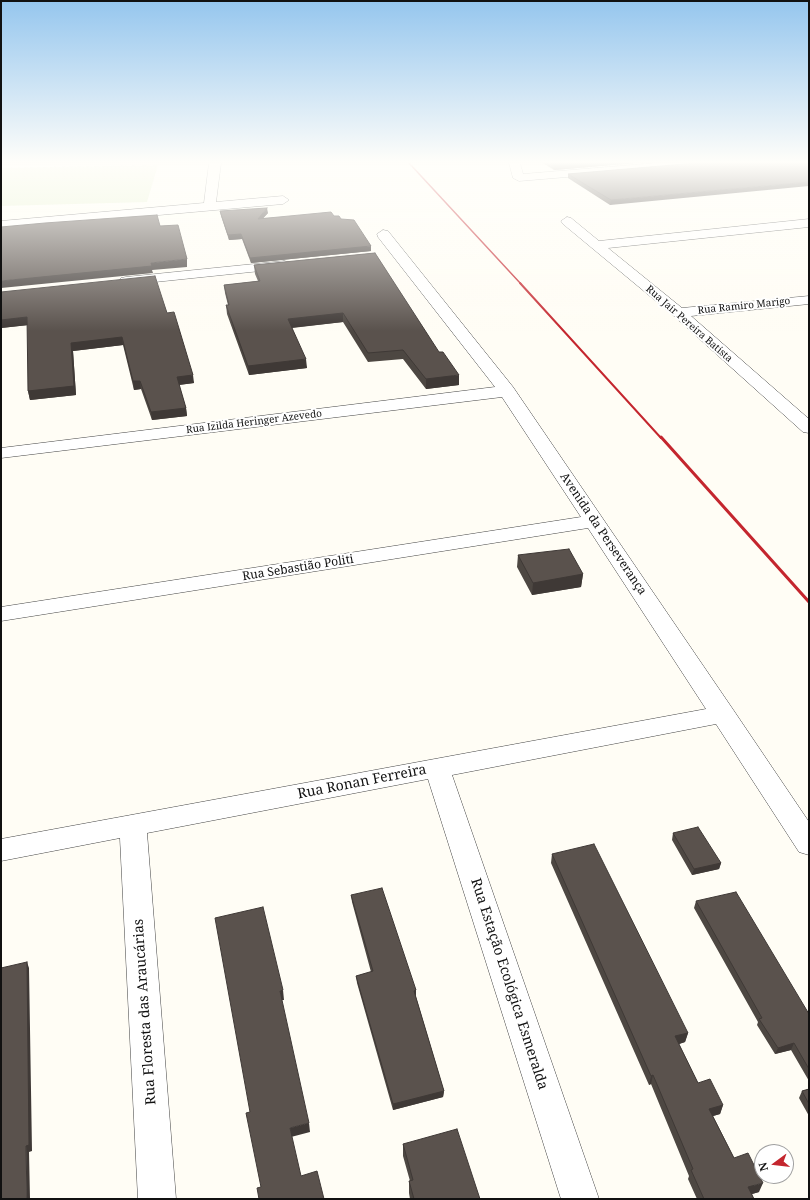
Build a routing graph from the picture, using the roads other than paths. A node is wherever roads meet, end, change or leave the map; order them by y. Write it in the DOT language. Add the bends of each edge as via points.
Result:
graph roads {
  1 [pos="67,219"];
  2 [pos="567,221"];
  3 [pos="809,223"];
  4 [pos="1,225"];
  5 [pos="383,234"];
  6 [pos="597,245"];
  7 [pos="295,264"];
  8 [pos="112,283"];
  9 [pos="809,300"];
  10 [pos="679,313"];
  11 [pos="507,391"];
  12 [pos="809,428"];
  13 [pos="1,453"];
  14 [pos="594,521"];
  15 [pos="1,614"];
  16 [pos="723,714"];
  17 [pos="437,768"];
  18 [pos="133,825"];
  19 [pos="809,844"];
  20 [pos="1,850"];
  21 [pos="157,1199"];
  22 [pos="580,1199"];
  1 -- 4 [label="street"];
  2 -- 6 [label="street, Rua Jair Pereira Batista"];
  3 -- 6 [label="street"];
  5 -- 11 [label="street, Avenida da Perseverança" via="391,255"];
  6 -- 10 [label="street, Rua Jair Pereira Batista"];
  7 -- 8 [label="street"];
  9 -- 10 [label="street, Rua Ramiro Marigo"];
  10 -- 12 [label="street, Rua Jair Pereira Batista"];
  11 -- 13 [label="street, Rua Izilda Heringer Azevedo"];
  11 -- 14 [label="street, Avenida da Perseverança"];
  14 -- 15 [label="street, Rua Sebastião Politi"];
  14 -- 16 [label="street, Avenida da Perseverança"];
  16 -- 17 [label="street, Rua Ronan Ferreira"];
  16 -- 19 [label="street, Avenida da Perseverança"];
  17 -- 18 [label="street, Rua Ronan Ferreira"];
  17 -- 22 [label="street, Rua Estação Ecológica Esmeralda"];
  18 -- 20 [label="street, Rua Ronan Ferreira"];
  18 -- 21 [label="street, Rua Floresta das Araucárias"];
}
